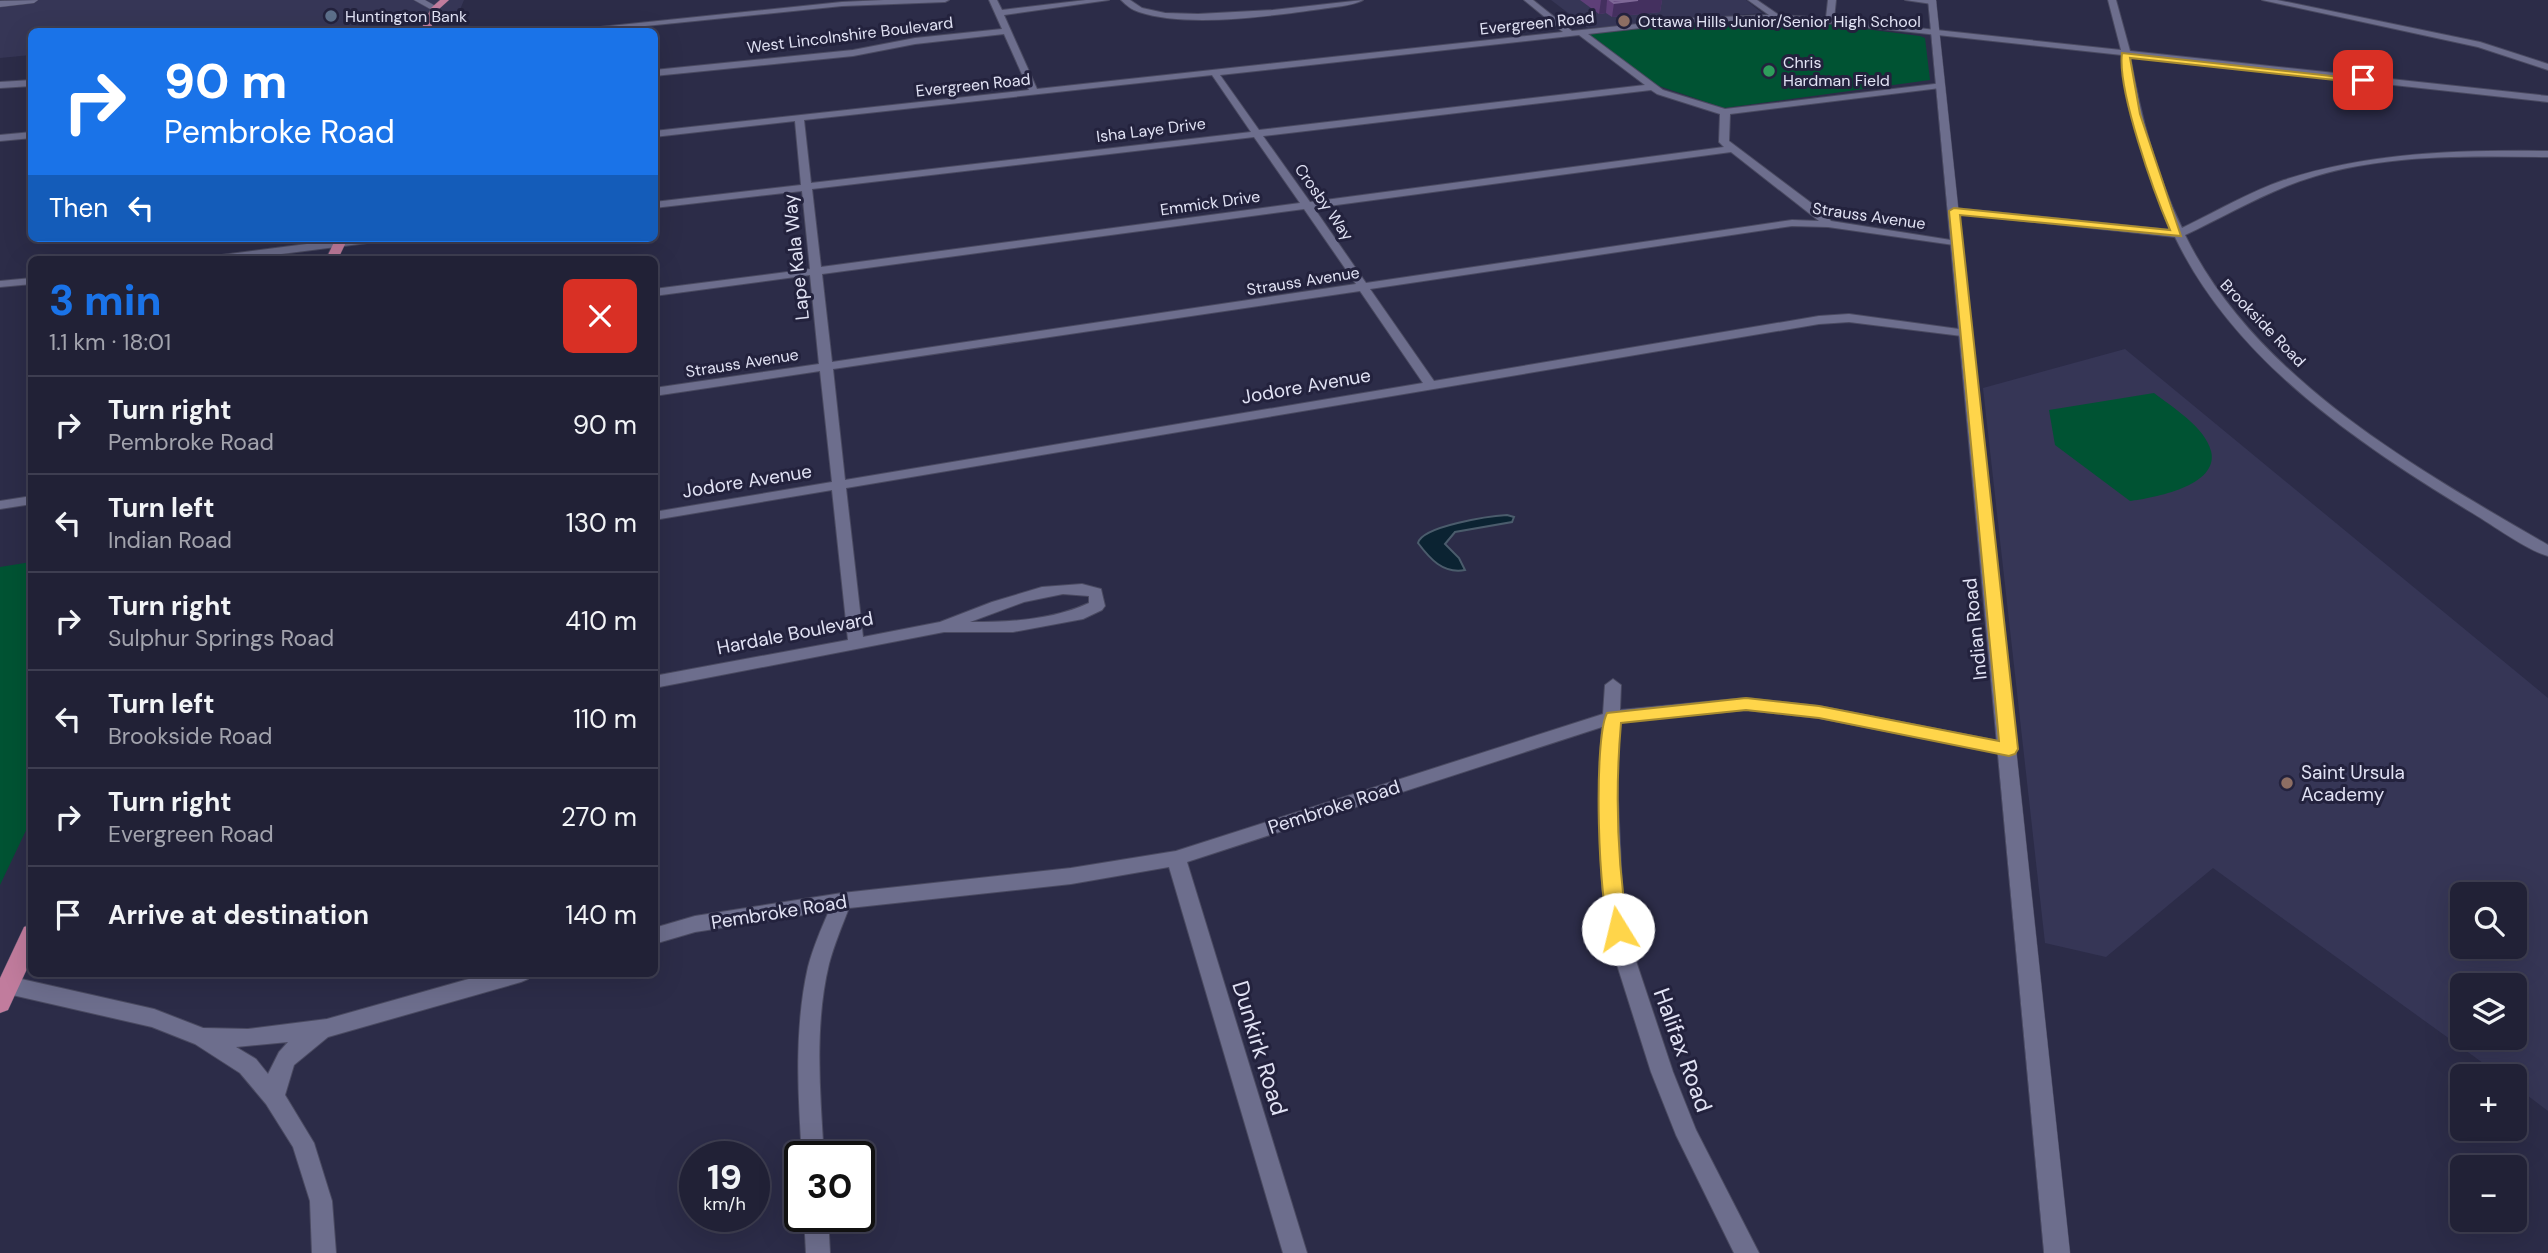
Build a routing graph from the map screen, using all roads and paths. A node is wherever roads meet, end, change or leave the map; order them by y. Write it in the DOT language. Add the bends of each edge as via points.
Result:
graph roads {
  1 [pos="34,0"];
  2 [pos="418,0"];
  3 [pos="447,0"];
  4 [pos="945,0"];
  5 [pos="993,0"];
  6 [pos="1359,0"];
  7 [pos="1528,0"];
  8 [pos="1542,0"];
  9 [pos="1752,0"];
  10 [pos="1832,0"];
  11 [pos="1909,0"];
  12 [pos="2112,0"];
  13 [pos="2266,0"];
  14 [pos="1932,1"];
  15 [pos="1108,3"];
  16 [pos="1125,4"];
  17 [pos="0,5"];
  18 [pos="435,8"];
  19 [pos="999,13"];
  20 [pos="1777,16"];
  21 [pos="442,19"];
  22 [pos="1830,22"];
  23 [pos="426,28"];
  24 [pos="597,28"];
  25 [pos="1007,31"];
  26 [pos="1578,32"];
  27 [pos="1936,35"];
  28 [pos="2125,55"];
  29 [pos="2548,67"];
  30 [pos="1214,72"];
  31 [pos="658,73"];
  32 [pos="28,83"];
  33 [pos="0,85"];
  34 [pos="1940,85"];
  35 [pos="1651,87"];
  36 [pos="1034,92"];
  37 [pos="2548,99"];
  38 [pos="1725,112"];
  39 [pos="799,118"];
  40 [pos="1258,133"];
  41 [pos="658,134"];
  42 [pos="28,135"];
  43 [pos="0,138"];
  44 [pos="1731,149"];
  45 [pos="2548,154"];
  46 [pos="808,187"];
  47 [pos="658,205"];
  48 [pos="1307,205"];
  49 [pos="1954,211"];
  50 [pos="1828,224"];
  51 [pos="2178,234"];
  52 [pos="340,242"];
  53 [pos="1957,244"];
  54 [pos="236,256"];
  55 [pos="816,272"];
  56 [pos="28,281"];
  57 [pos="0,284"];
  58 [pos="1365,287"];
  59 [pos="658,292"];
  60 [pos="1966,334"];
  61 [pos="828,366"];
  62 [pos="1432,384"];
  63 [pos="658,391"];
  64 [pos="840,485"];
  65 [pos="28,501"];
  66 [pos="0,505"];
  67 [pos="658,515"];
  68 [pos="2548,551"];
  69 [pos="944,627"];
  70 [pos="856,643"];
  71 [pos="658,681"];
  72 [pos="1613,685"];
  73 [pos="1613,718"];
  74 [pos="2009,749"];
  75 [pos="1175,858"];
  76 [pos="842,901"];
  77 [pos="658,935"];
  78 [pos="28,942"];
  79 [pos="507,977"];
  80 [pos="4,994"];
  81 [pos="327,1028"];
  82 [pos="202,1037"];
  83 [pos="274,1097"];
  84 [pos="812,1141"];
  85 [pos="817,1232"];
  86 [pos="324,1253"];
  87 [pos="818,1253"];
  88 [pos="1295,1253"];
  89 [pos="1747,1253"];
  90 [pos="2057,1253"];
  1 -- 17 [label="street"];
  2 -- 18 [label="street"];
  3 -- 18 [label="main road"];
  3 -- 21 [label="main road"];
  4 -- 24 [label="street" via="842,4"];
  5 -- 19 [label="street"];
  6 -- 16 [label="street" via="1188,18"];
  7 -- 26 [label="street"];
  8 -- 26 [label="street"];
  9 -- 20 [label="street"];
  10 -- 22 [label="street"];
  11 -- 14 [label="street"];
  12 -- 28 [label="street, Brookside Road"];
  13 -- 29 [label="street" via="2480,45"];
  14 -- 27 [label="street, Indian Road"];
  15 -- 19 [label="street"];
  18 -- 23 [label="main road"];
  19 -- 25 [label="street"];
  20 -- 22 [label="street, Evergreen Road"];
  20 -- 26 [label="street, Evergreen Road"];
  22 -- 27 [label="street, Evergreen Road"];
  25 -- 31 [label="street, West Lincolnshire Boulevard" via="853,53"];
  25 -- 36 [label="street"];
  26 -- 30 [label="street, Evergreen Road"];
  26 -- 35 [label="street"];
  27 -- 28 [label="street, Evergreen Road"];
  27 -- 34 [label="street, Indian Road"];
  28 -- 37 [label="street, Evergreen Road"];
  28 -- 51 [label="street, Brookside Road" via="2136,114 2160,195"];
  30 -- 36 [label="street, Evergreen Road"];
  30 -- 40 [label="street, Crosby Way"];
  32 -- 33 [label="street"];
  34 -- 38 [label="street"];
  34 -- 49 [label="street, Indian Road"];
  35 -- 38 [label="street"];
  35 -- 40 [label="street, Isha Laye Drive"];
  36 -- 39 [label="street, Evergreen Road"];
  38 -- 44 [label="street" via="1724,142"];
  39 -- 41 [label="street, Evergreen Road"];
  39 -- 46 [label="street, Lape Kala Way"];
  40 -- 46 [label="street, Isha Laye Drive"];
  40 -- 48 [label="street, Crosby Way"];
  42 -- 43 [label="street"];
  44 -- 48 [label="street, Emmick Drive"];
  44 -- 50 [label="street"];
  45 -- 51 [label="street" via="2456,153 2359,163 2285,183"];
  46 -- 47 [label="street, Isha Laye Drive"];
  46 -- 55 [label="street, Lape Kala Way"];
  48 -- 55 [label="street, Emmick Drive"];
  48 -- 58 [label="street, Crosby Way"];
  49 -- 51 [label="street"];
  49 -- 53 [label="street, Indian Road"];
  50 -- 53 [label="street, Strauss Avenue"];
  50 -- 58 [label="street, Strauss Avenue" via="1792,223"];
  51 -- 68 [label="street, Brookside Road" via="2190,261 2225,310 2302,386 2393,457"];
  52 -- 54 [label="street"];
  53 -- 60 [label="street, Indian Road"];
  55 -- 59 [label="street, Emmick Drive"];
  55 -- 61 [label="street, Lape Kala Way"];
  56 -- 57 [label="street"];
  58 -- 61 [label="street, Strauss Avenue"];
  58 -- 62 [label="street, Crosby Way"];
  60 -- 62 [label="street, Jodore Avenue" via="1849,318 1819,320"];
  60 -- 74 [label="street, Indian Road"];
  61 -- 63 [label="street, Strauss Avenue"];
  61 -- 64 [label="street, Lape Kala Way"];
  62 -- 64 [label="street, Jodore Avenue"];
  64 -- 67 [label="street, Jodore Avenue"];
  64 -- 70 [label="street, Lape Kala Way"];
  65 -- 66 [label="street"];
  69 -- 69 [label="street, Hardale Boulevard" via="1029,624 1077,615 1097,606 1098,600 1088,589 1065,589 1007,601"];
  69 -- 70 [label="street, Hardale Boulevard"];
  70 -- 71 [label="street, Hardale Boulevard"];
  72 -- 73 [label="street, Halifax Road"];
  73 -- 74 [label="street, Pembroke Road" via="1746,704 1819,712"];
  73 -- 75 [label="street, Pembroke Road"];
  73 -- 89 [label="street, Halifax Road" via="1609,819 1612,888 1622,949 1687,1135"];
  74 -- 90 [label="street, Indian Road"];
  75 -- 76 [label="street, Pembroke Road" via="1072,876"];
  75 -- 88 [label="street, Dunkirk Road"];
  76 -- 77 [label="street, Pembroke Road" via="695,924"];
  76 -- 84 [label="street" via="819,965 810,1014"];
  78 -- 80 [label="main road"];
  79 -- 81 [label="street"];
  80 -- 82 [label="street" via="154,1018"];
  81 -- 82 [label="street" via="248,1038"];
  81 -- 83 [label="street" via="295,1047 279,1069"];
  82 -- 83 [label="street" via="248,1066"];
  83 -- 86 [label="street" via="303,1143 321,1201"];
  85 -- 87 [label="street"];
}
